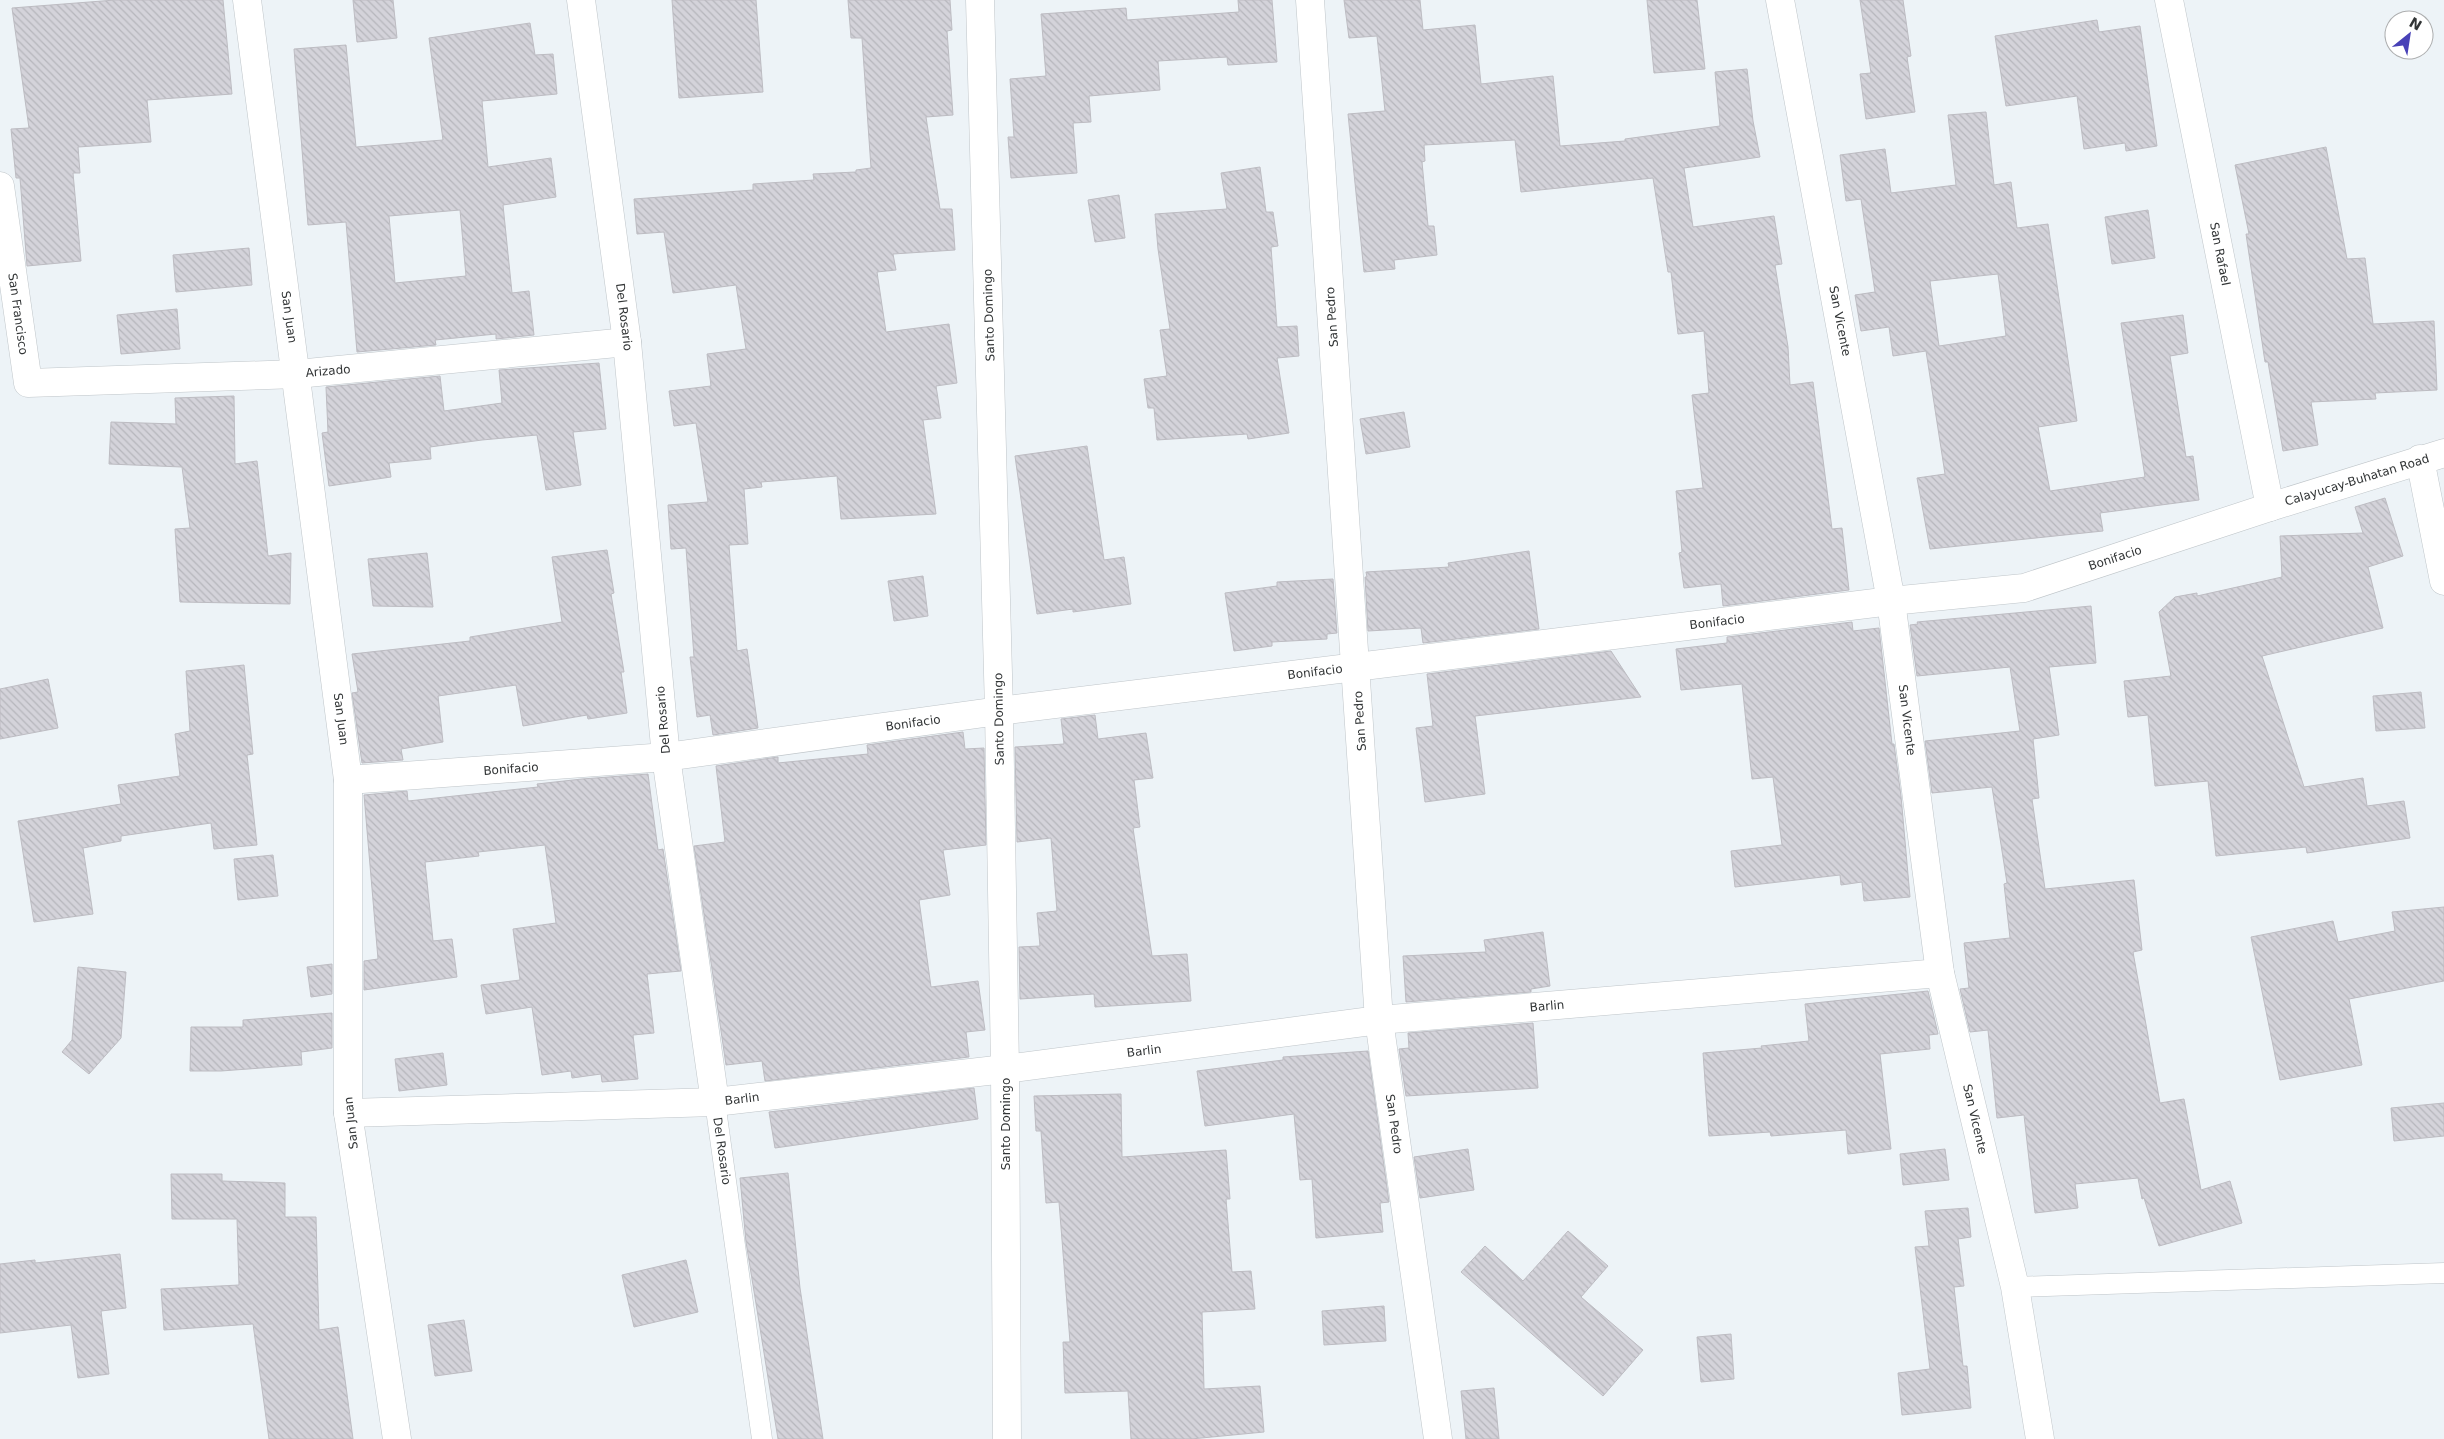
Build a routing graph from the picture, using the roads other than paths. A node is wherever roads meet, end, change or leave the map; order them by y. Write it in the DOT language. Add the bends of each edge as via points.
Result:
graph roads {
  1 [pos="247,0"];
  2 [pos="581,0"];
  3 [pos="980,0"];
  4 [pos="1310,0"];
  5 [pos="1780,0"];
  6 [pos="2169,0"];
  7 [pos="0,186"];
  8 [pos="627,342"];
  9 [pos="297,374"];
  10 [pos="28,383"];
  11 [pos="2432,456"];
  12 [pos="2270,507"];
  13 [pos="2444,581"];
  14 [pos="1891,601"];
  15 [pos="1356,667"];
  16 [pos="999,711"];
  17 [pos="666,757"];
  18 [pos="348,780"];
  19 [pos="1940,973"];
  20 [pos="1379,1020"];
  21 [pos="1005,1069"];
  22 [pos="715,1102"];
  23 [pos="348,1113"];
  24 [pos="2444,1273"];
  25 [pos="2015,1287"];
  26 [pos="397,1439"];
  27 [pos="762,1439"];
  28 [pos="1007,1439"];
  29 [pos="1438,1439"];
  30 [pos="2040,1439"];
  1 -- 9 [label="street, San Juan"];
  2 -- 8 [label="street, Del Rosario"];
  3 -- 16 [label="street, Santo Domingo"];
  4 -- 15 [label="street, San Pedro"];
  5 -- 14 [label="street, San Vicente"];
  6 -- 12 [label="street, San Rafael"];
  7 -- 10 [label="street, San Francisco"];
  8 -- 9 [label="street, Arizado"];
  8 -- 17 [label="street, Del Rosario"];
  9 -- 10 [label="street, Arizado"];
  9 -- 18 [label="street, San Juan"];
  11 -- 12 [label="street, Calayucay-Buhatan Road"];
  11 -- 13 [label="street"];
  12 -- 14 [label="street, Bonifacio" via="2024,588"];
  14 -- 15 [label="street, Bonifacio"];
  14 -- 19 [label="street, San Vicente"];
  15 -- 16 [label="street, Bonifacio"];
  15 -- 20 [label="street, San Pedro"];
  16 -- 17 [label="street, Bonifacio"];
  16 -- 21 [label="street, Santo Domingo"];
  17 -- 18 [label="street, Bonifacio"];
  17 -- 22 [label="street, Del Rosario"];
  18 -- 23 [label="street, San Juan"];
  19 -- 20 [label="street, Barlin"];
  19 -- 25 [label="street, San Vicente"];
  20 -- 21 [label="street, Barlin"];
  20 -- 29 [label="street, San Pedro"];
  21 -- 22 [label="street, Barlin"];
  21 -- 28 [label="street, Santo Domingo"];
  22 -- 23 [label="street, Barlin"];
  22 -- 27 [label="lane, Del Rosario"];
  23 -- 26 [label="street, San Juan"];
  24 -- 25 [label="lane"];
  25 -- 30 [label="street, San Vicente"];
}
